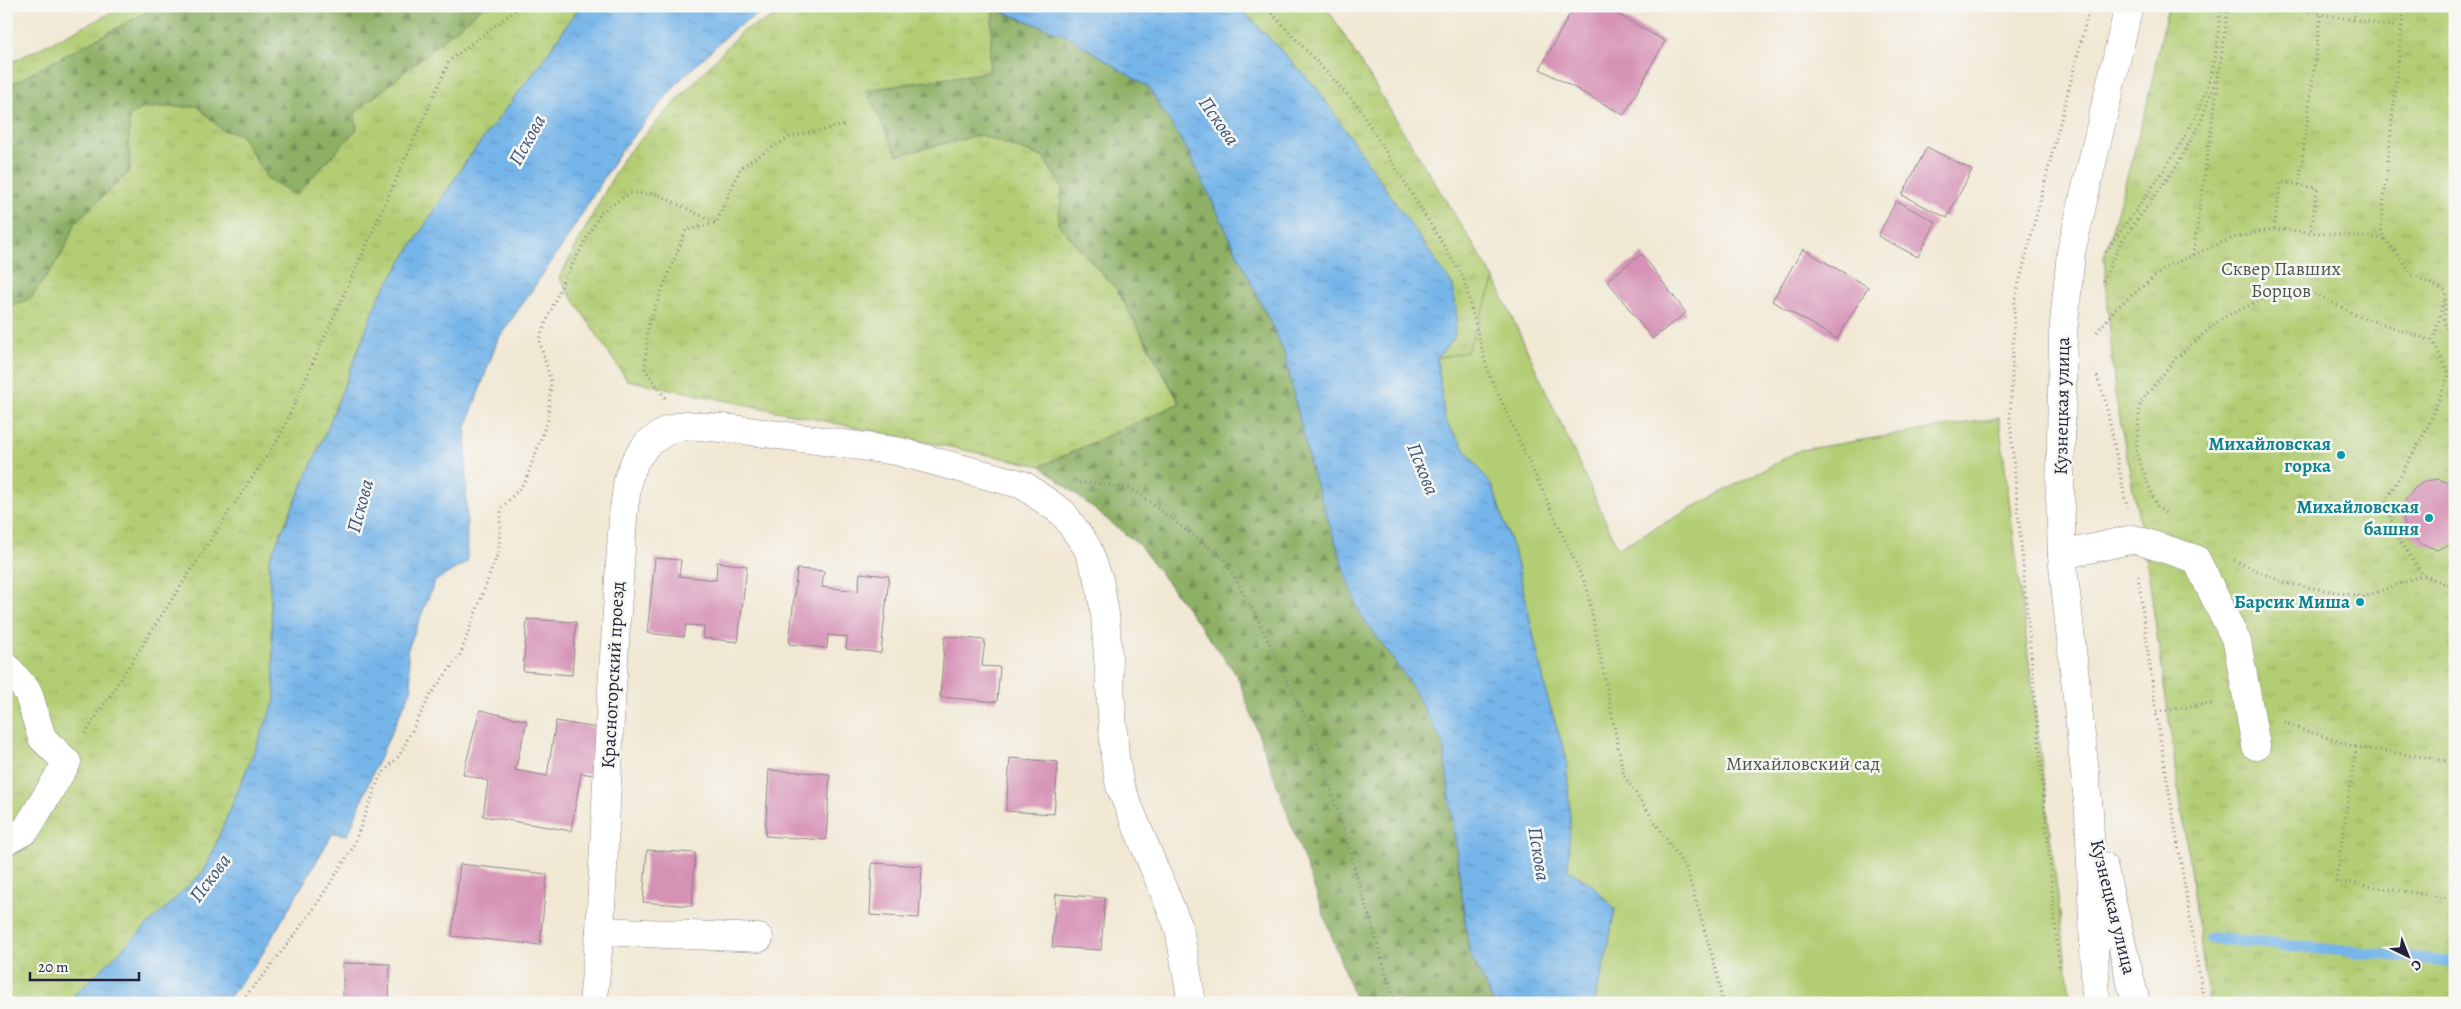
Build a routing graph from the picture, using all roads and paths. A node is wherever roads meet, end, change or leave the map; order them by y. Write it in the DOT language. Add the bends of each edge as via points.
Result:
graph roads {
  1 [pos="521,6"];
  2 [pos="1265,6"];
  3 [pos="2129,6"];
  4 [pos="2221,6"];
  5 [pos="2228,6"];
  6 [pos="2279,6"];
  7 [pos="2355,6"];
  8 [pos="2404,6"];
  9 [pos="2321,14"];
  10 [pos="2353,20"];
  11 [pos="2401,28"];
  12 [pos="2220,68"];
  13 [pos="845,126"];
  14 [pos="2299,185"];
  15 [pos="716,223"];
  16 [pos="2274,229"];
  17 [pos="2311,232"];
  18 [pos="2385,240"];
  19 [pos="2192,255"];
  20 [pos="2103,260"];
  21 [pos="2100,290"];
  22 [pos="2446,291"];
  23 [pos="2091,338"];
  24 [pos="2433,341"];
  25 [pos="2455,350"];
  26 [pos="2095,372"];
  27 [pos="685,425"];
  28 [pos="1077,483"];
  29 [pos="2170,518"];
  30 [pos="2134,539"];
  31 [pos="2062,555"];
  32 [pos="2225,556"];
  33 [pos="2423,575"];
  34 [pos="2455,588"];
  35 [pos="6,666"];
  36 [pos="2250,705"];
  37 [pos="2156,712"];
  38 [pos="2256,746"];
  39 [pos="2356,747"];
  40 [pos="68,762"];
  41 [pos="2455,762"];
  42 [pos="2089,811"];
  43 [pos="6,841"];
  44 [pos="2455,899"];
  45 [pos="600,931"];
  46 [pos="759,938"];
  47 [pos="239,1003"];
  48 [pos="593,1003"];
  49 [pos="1192,1003"];
  50 [pos="1395,1003"];
  51 [pos="1722,1003"];
  52 [pos="2096,1003"];
  53 [pos="2136,1003"];
  54 [pos="2204,1003"];
  1 -- 40 [label="path" via="450,60 279,438"];
  2 -- 51 [label="path" via="1356,105 1462,277 1488,372 1587,588 1624,776 1687,870 1718,976"];
  3 -- 31 [label="street, Кузнецкая улица" via="2071,252 2063,334"];
  4 -- 20 [label="path" via="2212,71 2189,130"];
  5 -- 12 [label="path"];
  6 -- 9 [label="path"];
  7 -- 10 [label="path"];
  8 -- 11 [label="path"];
  9 -- 10 [label="path"];
  9 -- 14 [label="path"];
  10 -- 11 [label="path"];
  11 -- 18 [label="path" via="2381,212"];
  12 -- 19 [label="path"];
  12 -- 21 [label="path" via="2201,121 2178,164 2120,244"];
  13 -- 15 [label="path" via="790,138 741,167"];
  14 -- 16 [label="path" via="2281,182"];
  14 -- 17 [label="path" via="2317,188"];
  15 -- 27 [label="path" via="686,230 648,325 645,369"];
  15 -- 47 [label="path" via="657,194 630,193 601,212 563,282 539,339 550,382 548,419 526,482 501,509 499,550 460,655 431,694 399,756 380,776 352,849 313,910"];
  16 -- 17 [label="path"];
  16 -- 19 [label="path" via="2232,238"];
  17 -- 18 [label="path"];
  18 -- 22 [label="path" via="2413,275"];
  19 -- 23 [label="path" via="2168,266 2144,284 2115,309"];
  22 -- 24 [label="path"];
  22 -- 25 [label="path" via="2444,321"];
  24 -- 29 [label="path" via="2356,315 2316,294 2278,292 2222,318 2176,358 2140,403 2136,452 2156,505"];
  24 -- 33 [label="path" via="2449,374 2427,429 2386,499 2392,531"];
  26 -- 30 [label="path" via="2105,399"];
  27 -- 45 [label="street, Красногорский проезд" via="668,430 647,444 635,460 628,479 610,720"];
  27 -- 49 [label="street, Красногорский проезд" via="896,451 1023,485 1063,513 1087,546 1099,580 1105,614 1120,786 1179,928"];
  28 -- 50 [label="path" via="1132,489 1224,559 1257,618 1318,745"];
  30 -- 31 [label="street"];
  30 -- 36 [label="street" via="2196,559 2237,642"];
  30 -- 37 [label="path"];
  31 -- 42 [label="street, Кузнецкая улица"];
  32 -- 33 [label="path" via="2284,583 2364,597"];
  33 -- 34 [label="path"];
  35 -- 40 [label="street" via="28,692 42,738"];
  36 -- 37 [label="path" via="2227,702"];
  36 -- 38 [label="street"];
  36 -- 39 [label="path" via="2297,728"];
  37 -- 54 [label="path"];
  39 -- 41 [label="path"];
  39 -- 44 [label="path" via="2336,882"];
  40 -- 43 [label="street" via="26,830"];
  42 -- 52 [label="street, Кузнецкая улица"];
  42 -- 53 [label="street, Кузнецкая улица"];
  45 -- 46 [label="street"];
  45 -- 48 [label="street, Красногорский проезд"];
}
